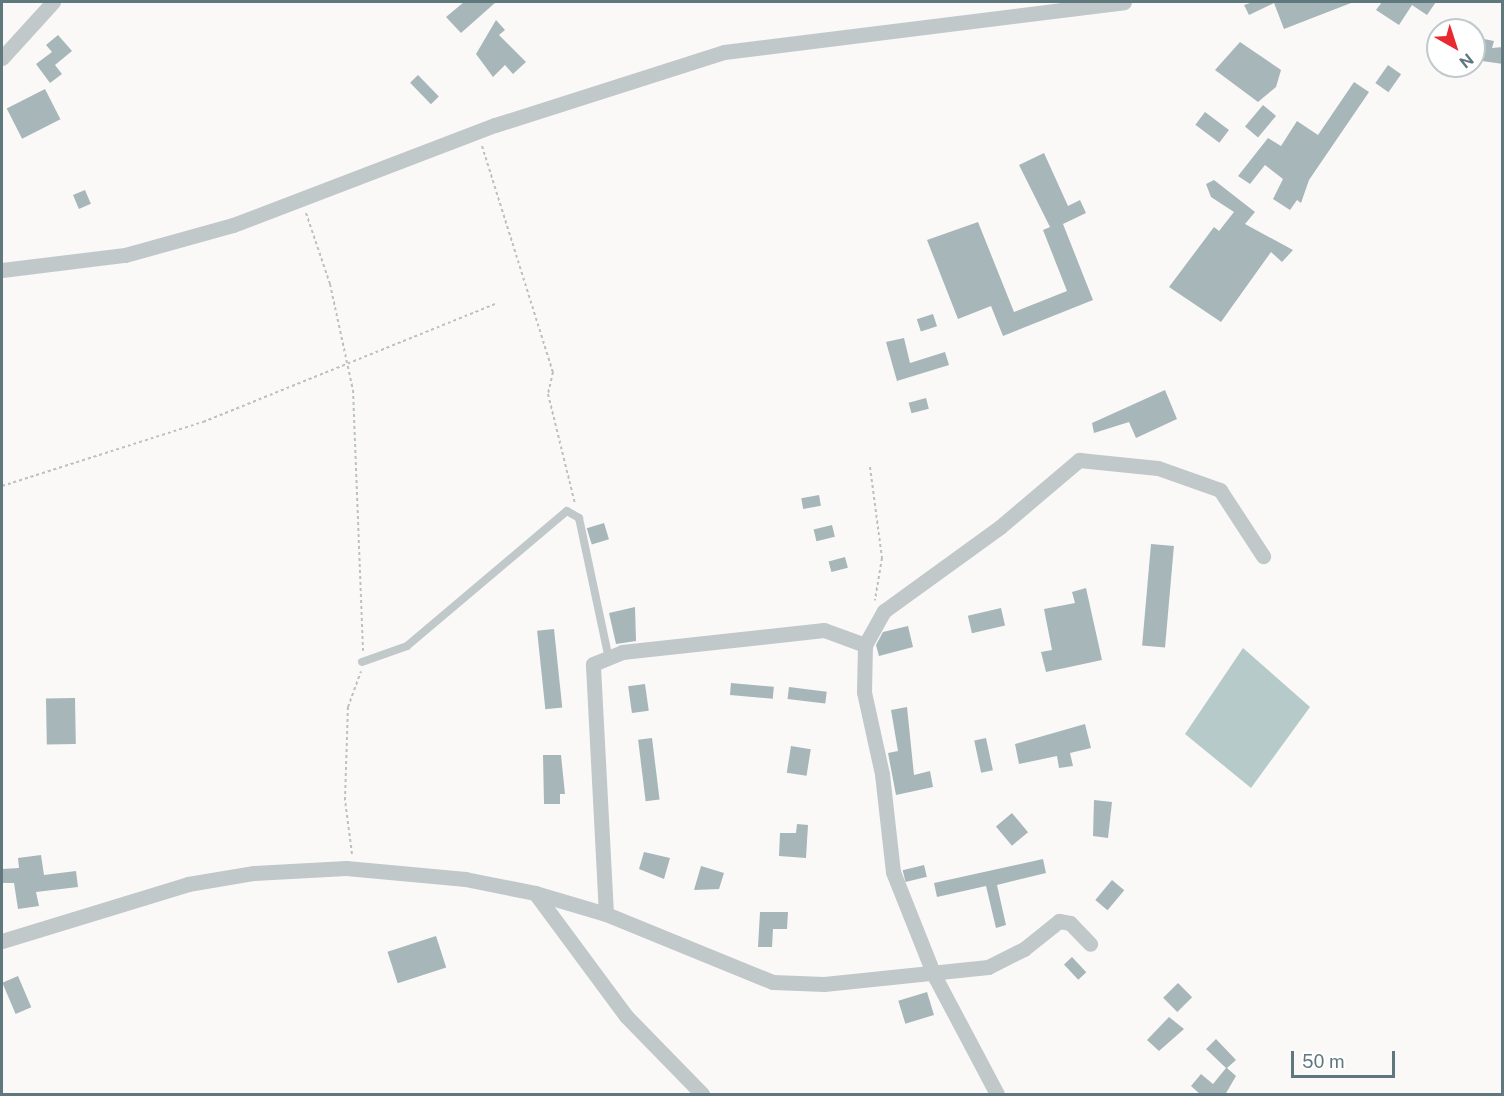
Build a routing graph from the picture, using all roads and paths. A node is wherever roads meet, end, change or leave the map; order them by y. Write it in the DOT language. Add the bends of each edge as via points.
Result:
graph roads {
  1 [pos="53,2"];
  2 [pos="1124,2"];
  3 [pos="2,58"];
  4 [pos="477,132"];
  5 [pos="302,200"];
  6 [pos="2,270"];
  7 [pos="498,303"];
  8 [pos="346,367"];
  9 [pos="870,467"];
  10 [pos="2,486"];
  11 [pos="574,512"];
  12 [pos="1263,556"];
  13 [pos="879,620"];
  14 [pos="866,645"];
  15 [pos="608,655"];
  16 [pos="362,662"];
  17 [pos="355,869"];
  18 [pos="535,893"];
  19 [pos="606,914"];
  20 [pos="2,941"];
  21 [pos="1090,944"];
  22 [pos="934,975"];
  23 [pos="702,1095"];
  24 [pos="997,1095"];
  1 -- 3 [label="street"];
  2 -- 4 [label="street" via="724,52"];
  4 -- 5 [label="street"];
  4 -- 11 [label="path" via="553,372 548,394"];
  5 -- 6 [label="street" via="125,255"];
  5 -- 8 [label="path" via="330,284"];
  7 -- 8 [label="path"];
  8 -- 10 [label="path" via="203,422"];
  8 -- 16 [label="path" via="353,390 362,530"];
  9 -- 13 [label="path" via="882,558 876,593"];
  11 -- 15 [label="lane"];
  11 -- 16 [label="lane" via="557,513 407,646"];
  12 -- 13 [label="street" via="1220,490 1158,468 1079,460"];
  13 -- 14 [label="street"];
  14 -- 15 [label="street" via="824,630"];
  14 -- 22 [label="street" via="864,692 882,774 893,872"];
  15 -- 19 [label="street" via="593,664 592,677"];
  16 -- 17 [label="path" via="348,707 345,801"];
  17 -- 18 [label="street" via="465,879"];
  17 -- 20 [label="street" via="254,873 188,884"];
  18 -- 19 [label="street"];
  18 -- 23 [label="street" via="627,1016"];
  19 -- 22 [label="street" via="773,982 824,984"];
  21 -- 22 [label="street" via="1070,923 1059,921 1024,949 988,967"];
  22 -- 24 [label="street"];
}
